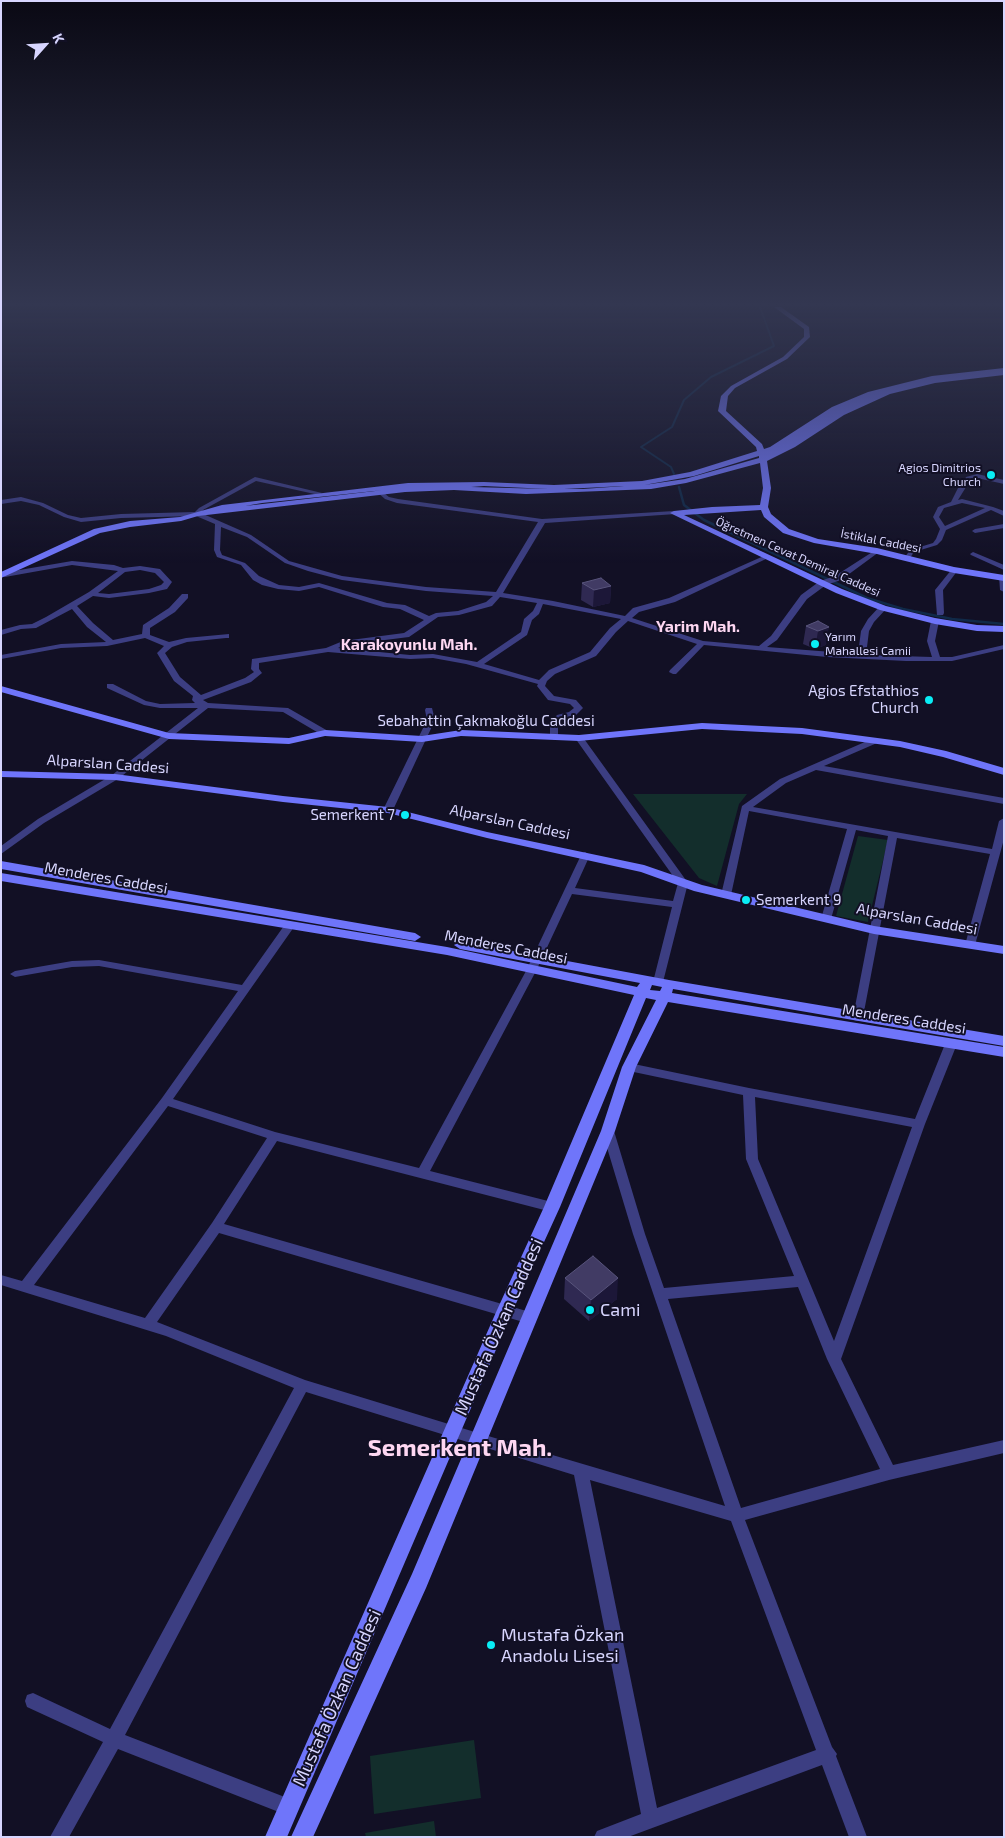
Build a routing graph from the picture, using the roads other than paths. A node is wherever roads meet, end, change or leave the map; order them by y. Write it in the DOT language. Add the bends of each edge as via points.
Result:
graph roads {
  1 [pos="727,393"];
  2 [pos="886,393"];
  3 [pos="763,456"];
  4 [pos="1004,482"];
  5 [pos="380,492"];
  6 [pos="319,494"];
  7 [pos="1,502"];
  8 [pos="954,502"];
  9 [pos="764,507"];
  10 [pos="991,508"];
  11 [pos="674,513"];
  12 [pos="197,514"];
  13 [pos="1003,514"];
  14 [pos="542,520"];
  15 [pos="218,524"];
  16 [pos="1004,526"];
  17 [pos="943,529"];
  18 [pos="975,531"];
  19 [pos="877,551"];
  20 [pos="973,554"];
  21 [pos="766,557"];
  22 [pos="908,557"];
  23 [pos="1004,568"];
  24 [pos="123,570"];
  25 [pos="954,570"];
  26 [pos="3,575"];
  27 [pos="1003,578"];
  28 [pos="823,583"];
  29 [pos="1004,590"];
  30 [pos="92,594"];
  31 [pos="498,595"];
  32 [pos="185,596"];
  33 [pos="541,602"];
  34 [pos="73,606"];
  35 [pos="883,608"];
  36 [pos="938,617"];
  37 [pos="625,618"];
  38 [pos="429,619"];
  39 [pos="1004,629"];
  40 [pos="1,633"];
  41 [pos="146,636"];
  42 [pos="226,636"];
  43 [pos="112,643"];
  44 [pos="702,643"];
  45 [pos="169,645"];
  46 [pos="1004,646"];
  47 [pos="760,649"];
  48 [pos="328,650"];
  49 [pos="862,657"];
  50 [pos="1,658"];
  51 [pos="936,659"];
  52 [pos="478,665"];
  53 [pos="672,672"];
  54 [pos="542,683"];
  55 [pos="110,686"];
  56 [pos="1,689"];
  57 [pos="196,700"];
  58 [pos="206,705"];
  59 [pos="429,710"];
  60 [pos="325,733"];
  61 [pos="169,736"];
  62 [pos="554,737"];
  63 [pos="580,738"];
  64 [pos="422,739"];
  65 [pos="874,741"];
  66 [pos="815,766"];
  67 [pos="1004,772"];
  68 [pos="1,774"];
  69 [pos="115,777"];
  70 [pos="1004,801"];
  71 [pos="744,808"];
  72 [pos="388,810"];
  73 [pos="1004,821"];
  74 [pos="852,828"];
  75 [pos="893,835"];
  76 [pos="1,851"];
  77 [pos="995,852"];
  78 [pos="585,855"];
  79 [pos="1,865"];
  80 [pos="1,877"];
  81 [pos="683,883"];
  82 [pos="568,890"];
  83 [pos="726,895"];
  84 [pos="677,906"];
  85 [pos="826,919"];
  86 [pos="290,925"];
  87 [pos="874,930"];
  88 [pos="970,945"];
  89 [pos="1004,950"];
  90 [pos="534,963"];
  91 [pos="16,974"];
  92 [pos="656,987"];
  93 [pos="245,989"];
  94 [pos="858,1017"];
  95 [pos="1004,1041"];
  96 [pos="951,1044"];
  97 [pos="1004,1052"];
  98 [pos="629,1067"];
  99 [pos="749,1092"];
  100 [pos="166,1102"];
  101 [pos="919,1124"];
  102 [pos="608,1131"];
  103 [pos="274,1136"];
  104 [pos="422,1174"];
  105 [pos="552,1207"];
  106 [pos="216,1227"];
  107 [pos="1,1280"];
  108 [pos="804,1282"];
  109 [pos="25,1287"];
  110 [pos="660,1294"];
  111 [pos="505,1310"];
  112 [pos="530,1318"];
  113 [pos="148,1324"];
  114 [pos="834,1359"];
  115 [pos="303,1385"];
  116 [pos="454,1432"];
  117 [pos="478,1440"];
  118 [pos="1004,1446"];
  119 [pos="581,1471"];
  120 [pos="889,1473"];
  121 [pos="736,1516"];
  122 [pos="33,1701"];
  123 [pos="114,1739"];
  124 [pos="828,1754"];
  125 [pos="289,1807"];
  126 [pos="650,1818"];
  127 [pos="59,1837"];
  128 [pos="276,1837"];
  129 [pos="302,1837"];
  130 [pos="603,1837"];
  131 [pos="858,1837"];
  1 -- 3 [label="main road" via="722,411 759,446"];
  2 -- 3 [label="main road" via="841,413 792,445"];
  3 -- 5 [label="main road" via="700,478 651,487 552,492 454,488"];
  3 -- 6 [label="main road" via="642,483 554,487 442,483"];
  3 -- 9 [label="main road" via="767,488"];
  4 -- 8 [label="street" via="977,476 968,478"];
  5 -- 12 [label="main road"];
  5 -- 14 [label="street" via="397,501"];
  6 -- 12 [label="main road"];
  6 -- 12 [label="street" via="255,479"];
  7 -- 12 [label="street" via="21,499 81,520"];
  8 -- 10 [label="street"];
  8 -- 17 [label="street" via="942,507 936,517"];
  9 -- 11 [label="main road"];
  9 -- 19 [label="main road, İstiklal Caddesi" via="767,515 786,530 801,536"];
  10 -- 13 [label="street"];
  10 -- 17 [label="street"];
  11 -- 14 [label="street"];
  11 -- 21 [label="main road, Öğretmen Cevat Demiral Caddesi"];
  12 -- 15 [label="street"];
  12 -- 26 [label="main road" via="97,531"];
  14 -- 31 [label="street"];
  15 -- 31 [label="street" via="249,536 288,562 310,570 342,578"];
  15 -- 38 [label="street" via="219,556 243,564 265,583 299,589 318,585 402,607"];
  16 -- 18 [label="street"];
  17 -- 22 [label="street" via="935,544 912,551"];
  19 -- 22 [label="main road, İstiklal Caddesi"];
  19 -- 28 [label="street" via="838,578"];
  20 -- 23 [label="street"];
  21 -- 28 [label="main road, Öğretmen Cevat Demiral Caddesi"];
  21 -- 37 [label="street" via="672,600 636,610"];
  22 -- 25 [label="main road, İstiklal Caddesi"];
  24 -- 26 [label="street" via="72,563"];
  24 -- 30 [label="street"];
  24 -- 30 [label="street" via="157,571 168,582 164,587 149,591 109,596"];
  25 -- 27 [label="main road, İstiklal Caddesi"];
  25 -- 36 [label="street" via="939,590"];
  27 -- 29 [label="street"];
  28 -- 35 [label="main road, Öğretmen Cevat Demiral Caddesi"];
  28 -- 47 [label="street" via="804,597 774,638"];
  30 -- 34 [label="street"];
  31 -- 33 [label="street"];
  31 -- 38 [label="street" via="490,604"];
  32 -- 41 [label="street" via="172,610 146,627"];
  33 -- 37 [label="street"];
  33 -- 52 [label="street" via="528,619 524,633"];
  34 -- 40 [label="street" via="33,626 20,626"];
  34 -- 43 [label="street"];
  35 -- 36 [label="main road, Öğretmen Cevat Demiral Caddesi"];
  35 -- 49 [label="street" via="867,626"];
  36 -- 39 [label="main road, Öğretmen Cevat Demiral Caddesi" via="977,628"];
  36 -- 51 [label="street" via="931,641"];
  37 -- 44 [label="street"];
  37 -- 54 [label="street" via="593,654 552,672"];
  38 -- 48 [label="street" via="406,635 343,643"];
  41 -- 43 [label="street"];
  41 -- 45 [label="street"];
  42 -- 45 [label="street"];
  43 -- 50 [label="street" via="61,646"];
  44 -- 47 [label="street"];
  44 -- 53 [label="street"];
  45 -- 57 [label="street" via="161,653 176,679 197,695"];
  46 -- 51 [label="street" via="952,659"];
  47 -- 49 [label="street"];
  48 -- 52 [label="street" via="433,656"];
  48 -- 57 [label="street" via="255,660 258,673 248,680"];
  49 -- 51 [label="street"];
  52 -- 54 [label="street"];
  54 -- 62 [label="street" via="552,698 573,702 578,708 554,724"];
  55 -- 58 [label="street" via="144,703"];
  56 -- 61 [label="main road, Sebahattin Çakmakoğlu Caddesi"];
  57 -- 58 [label="street"];
  58 -- 60 [label="street" via="284,710"];
  58 -- 61 [label="street"];
  59 -- 64 [label="street" via="432,720"];
  60 -- 61 [label="main road, Sebahattin Çakmakoğlu Caddesi" via="289,741"];
  60 -- 64 [label="main road, Sebahattin Çakmakoğlu Caddesi"];
  61 -- 69 [label="street"];
  62 -- 63 [label="main road, Sebahattin Çakmakoğlu Caddesi"];
  62 -- 64 [label="main road, Sebahattin Çakmakoğlu Caddesi" via="461,733"];
  63 -- 65 [label="main road, Sebahattin Çakmakoğlu Caddesi" via="702,726 802,731"];
  63 -- 81 [label="street"];
  64 -- 72 [label="street"];
  65 -- 66 [label="street"];
  65 -- 67 [label="main road, Sebahattin Çakmakoğlu Caddesi" via="946,754"];
  66 -- 70 [label="street"];
  66 -- 71 [label="street" via="782,781"];
  68 -- 69 [label="main road, Alparslan Caddesi"];
  69 -- 72 [label="main road, Alparslan Caddesi"];
  69 -- 76 [label="street" via="41,821"];
  71 -- 74 [label="street"];
  71 -- 83 [label="street"];
  72 -- 78 [label="main road, Alparslan Caddesi"];
  73 -- 77 [label="street"];
  74 -- 75 [label="street"];
  74 -- 85 [label="street"];
  75 -- 77 [label="street"];
  75 -- 87 [label="street"];
  77 -- 88 [label="street"];
  78 -- 81 [label="main road, Alparslan Caddesi" via="644,869"];
  78 -- 82 [label="street"];
  79 -- 90 [label="main road, Menderes Caddesi"];
  80 -- 86 [label="main road, Menderes Caddesi"];
  81 -- 83 [label="main road, Alparslan Caddesi"];
  81 -- 84 [label="street"];
  82 -- 84 [label="street"];
  82 -- 90 [label="street"];
  83 -- 85 [label="main road, Alparslan Caddesi"];
  84 -- 92 [label="street"];
  85 -- 87 [label="main road, Alparslan Caddesi"];
  86 -- 90 [label="main road, Menderes Caddesi"];
  86 -- 93 [label="street"];
  87 -- 88 [label="main road, Alparslan Caddesi"];
  87 -- 94 [label="street"];
  88 -- 89 [label="main road, Alparslan Caddesi"];
  90 -- 92 [label="main road, Menderes Caddesi"];
  90 -- 104 [label="street"];
  91 -- 93 [label="street" via="100,962"];
  92 -- 94 [label="main road, Menderes Caddesi"];
  92 -- 96 [label="main road, Menderes Caddesi"];
  92 -- 98 [label="main road, Mustafa Özkan Caddesi"];
  92 -- 105 [label="main road, Mustafa Özkan Caddesi"];
  93 -- 100 [label="street"];
  94 -- 95 [label="main road, Menderes Caddesi"];
  96 -- 97 [label="main road, Menderes Caddesi"];
  96 -- 101 [label="street"];
  98 -- 99 [label="street"];
  98 -- 102 [label="main road, Mustafa Özkan Caddesi"];
  99 -- 101 [label="street"];
  99 -- 108 [label="street" via="752,1159"];
  100 -- 103 [label="street"];
  100 -- 109 [label="street"];
  101 -- 114 [label="street"];
  102 -- 110 [label="street"];
  102 -- 112 [label="main road, Mustafa Özkan Caddesi"];
  103 -- 104 [label="street"];
  103 -- 106 [label="street"];
  104 -- 105 [label="street"];
  105 -- 111 [label="main road, Mustafa Özkan Caddesi"];
  106 -- 111 [label="street"];
  106 -- 113 [label="street"];
  107 -- 109 [label="street"];
  108 -- 110 [label="street"];
  108 -- 114 [label="street"];
  109 -- 113 [label="street"];
  110 -- 121 [label="street"];
  111 -- 112 [label="street"];
  111 -- 116 [label="main road, Mustafa Özkan Caddesi"];
  112 -- 117 [label="main road, Mustafa Özkan Caddesi"];
  113 -- 115 [label="street"];
  114 -- 120 [label="street"];
  115 -- 116 [label="street"];
  115 -- 123 [label="street"];
  116 -- 117 [label="street"];
  116 -- 125 [label="main road, Mustafa Özkan Caddesi"];
  117 -- 119 [label="street"];
  117 -- 129 [label="main road, Mustafa Özkan Caddesi" via="419,1581"];
  118 -- 120 [label="street"];
  119 -- 121 [label="street"];
  119 -- 126 [label="street"];
  120 -- 121 [label="street"];
  121 -- 124 [label="street"];
  122 -- 123 [label="street"];
  123 -- 125 [label="street"];
  123 -- 127 [label="street"];
  124 -- 126 [label="street"];
  124 -- 131 [label="street"];
  125 -- 128 [label="main road, Mustafa Özkan Caddesi"];
  126 -- 130 [label="street"];
}
